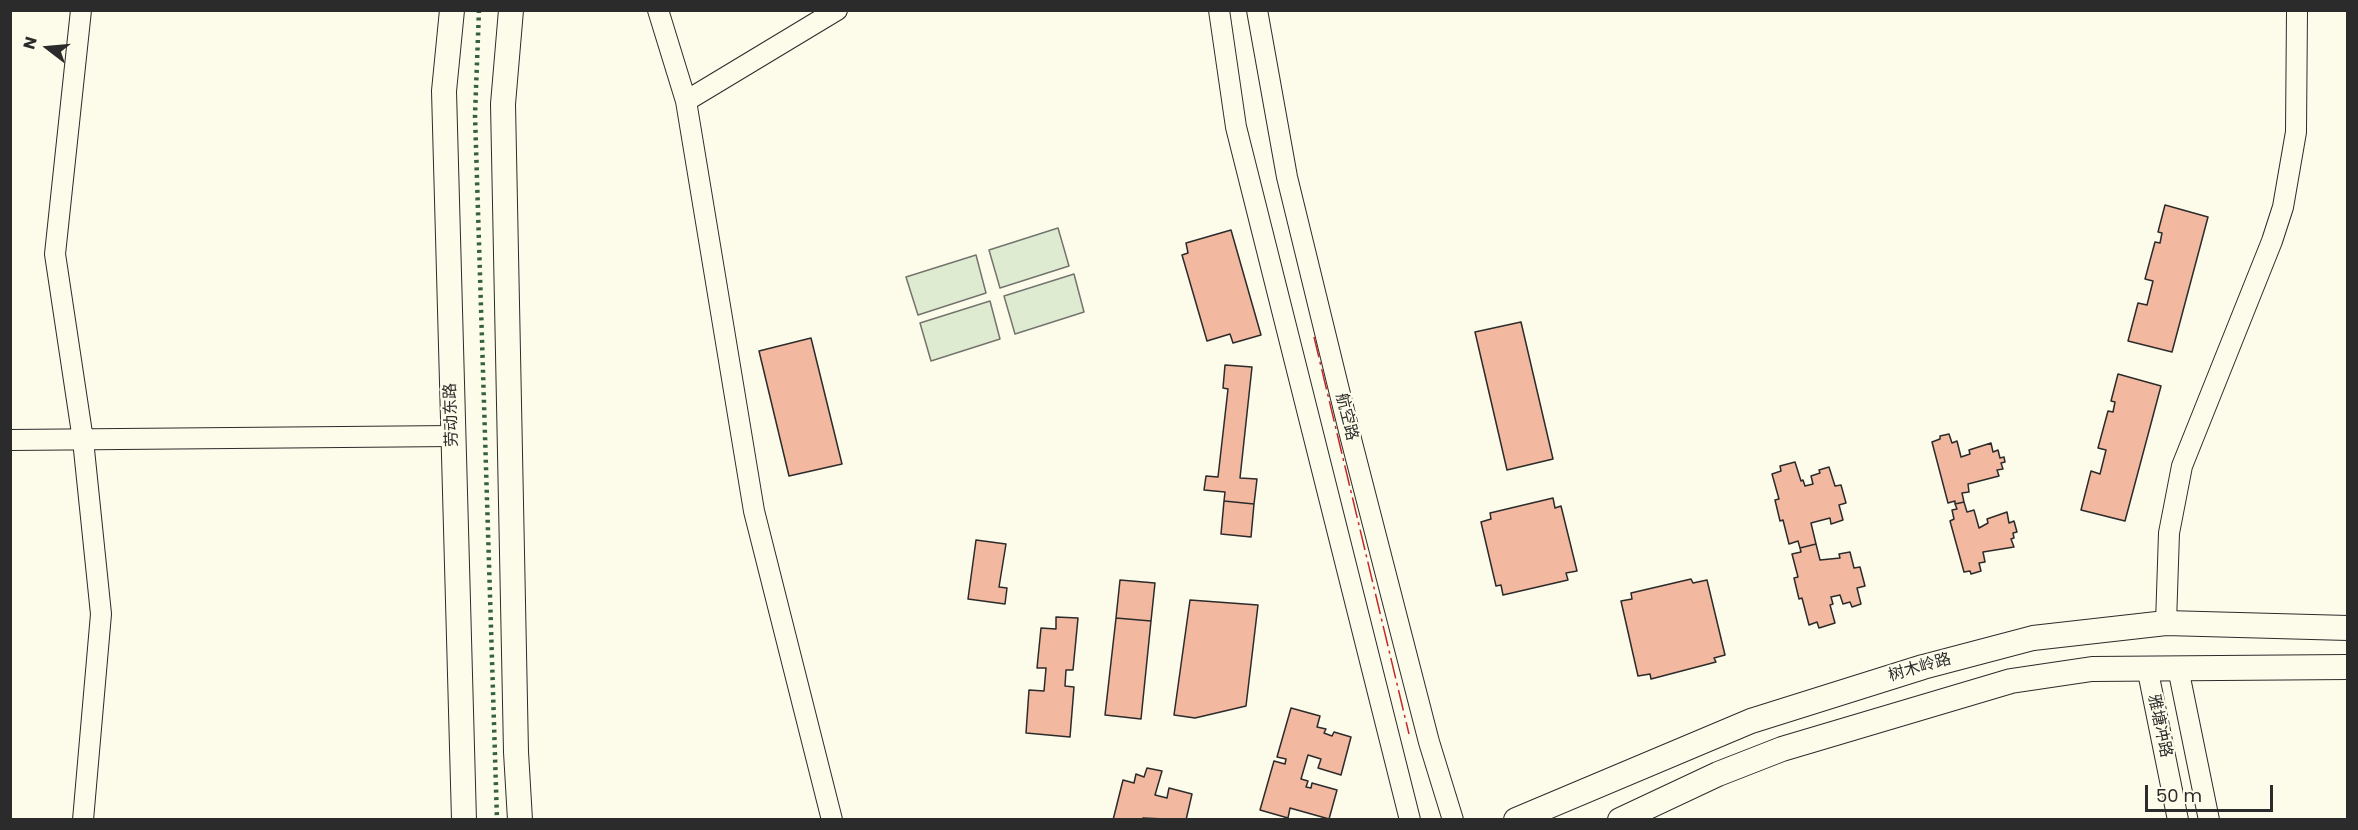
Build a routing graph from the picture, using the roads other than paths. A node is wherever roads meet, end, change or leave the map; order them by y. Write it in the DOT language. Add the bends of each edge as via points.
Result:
graph roads {
  1 [pos="81,10"];
  2 [pos="452,10"];
  3 [pos="511,10"];
  4 [pos="658,10"];
  5 [pos="837,10"];
  6 [pos="1219,10"];
  7 [pos="1257,10"];
  8 [pos="2297,10"];
  9 [pos="686,101"];
  10 [pos="453,436"];
  11 [pos="10,440"];
  12 [pos="83,440"];
  13 [pos="2166,623"];
  14 [pos="2348,628"];
  15 [pos="2147,667"];
  16 [pos="2348,667"];
  17 [pos="2178,668"];
  18 [pos="83,819"];
  19 [pos="464,819"];
  20 [pos="520,819"];
  21 [pos="832,819"];
  22 [pos="1410,819"];
  23 [pos="1453,819"];
  24 [pos="1516,819"];
  25 [pos="1620,819"];
  26 [pos="2178,819"];
  27 [pos="2209,819"];
  1 -- 12 [label="street" via="55,254"];
  2 -- 10 [label="main road, 劳动东路" via="444,91"];
  3 -- 20 [label="main road" via="503,104"];
  4 -- 9 [label="street"];
  5 -- 9 [label="street"];
  6 -- 22 [label="street" via="1236,127"];
  7 -- 23 [label="street, 航空路" via="1287,177 1429,742"];
  8 -- 13 [label="street" via="2296,132 2283,207 2182,466 2169,533"];
  9 -- 21 [label="street" via="754,511"];
  10 -- 12 [label="street"];
  10 -- 19 [label="main road, 劳动东路"];
  11 -- 12 [label="street"];
  12 -- 18 [label="street" via="101,614"];
  13 -- 14 [label="main road, 树木岭路"];
  13 -- 24 [label="main road, 树木岭路" via="2033,638 1914,669 1751,721"];
  15 -- 17 [label="main road"];
  15 -- 25 [label="main road" via="2092,669 2011,681 1942,700 1782,749"];
  15 -- 26 [label="street, 雅塘冲路"];
  16 -- 17 [label="main road"];
  17 -- 27 [label="street, 雅塘冲路"];
}
